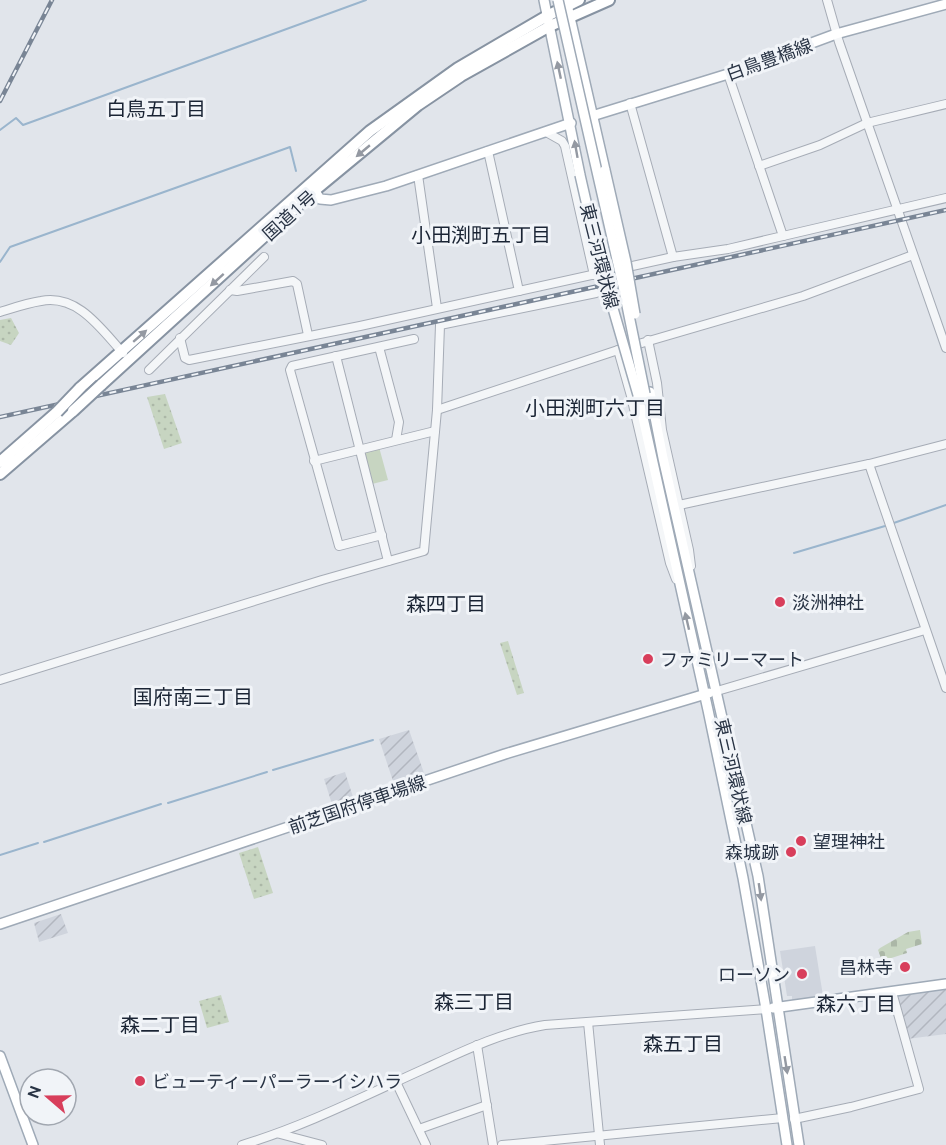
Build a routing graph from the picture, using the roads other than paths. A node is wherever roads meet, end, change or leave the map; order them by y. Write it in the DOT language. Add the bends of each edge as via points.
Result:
graph roads {
  1 [pos="544,0"];
  2 [pos="579,0"];
  3 [pos="609,0"];
  4 [pos="826,0"];
  5 [pos="946,4"];
  6 [pos="565,6"];
  7 [pos="549,21"];
  8 [pos="836,34"];
  9 [pos="728,74"];
  10 [pos="630,104"];
  11 [pos="946,104"];
  12 [pos="592,116"];
  13 [pos="571,123"];
  14 [pos="867,123"];
  15 [pos="546,132"];
  16 [pos="488,151"];
  17 [pos="759,166"];
  18 [pos="418,175"];
  19 [pos="312,187"];
  20 [pos="946,198"];
  21 [pos="897,209"];
  22 [pos="783,236"];
  23 [pos="913,255"];
  24 [pos="264,257"];
  25 [pos="673,257"];
  26 [pos="594,275"];
  27 [pos="230,290"];
  28 [pos="519,291"];
  29 [pos="596,293"];
  30 [pos="437,308"];
  31 [pos="0,312"];
  32 [pos="943,331"];
  33 [pos="308,335"];
  34 [pos="180,338"];
  35 [pos="414,339"];
  36 [pos="648,340"];
  37 [pos="379,347"];
  38 [pos="946,348"];
  39 [pos="618,350"];
  40 [pos="124,355"];
  41 [pos="336,356"];
  42 [pos="149,370"];
  43 [pos="644,394"];
  44 [pos="437,410"];
  45 [pos="435,431"];
  46 [pos="396,440"];
  47 [pos="946,444"];
  48 [pos="360,450"];
  49 [pos="658,459"];
  50 [pos="314,461"];
  51 [pos="0,462"];
  52 [pos="868,464"];
  53 [pos="0,474"];
  54 [pos="677,505"];
  55 [pos="664,510"];
  56 [pos="382,535"];
  57 [pos="388,561"];
  58 [pos="680,589"];
  59 [pos="925,630"];
  60 [pos="0,680"];
  61 [pos="946,688"];
  62 [pos="717,691"];
  63 [pos="704,694"];
  64 [pos="0,924"];
  65 [pos="946,984"];
  66 [pos="891,992"];
  67 [pos="777,1007"];
  68 [pos="766,1009"];
  69 [pos="588,1022"];
  70 [pos="477,1045"];
  71 [pos="0,1056"];
  72 [pos="396,1082"];
  73 [pos="487,1105"];
  74 [pos="783,1118"];
  75 [pos="794,1119"];
  76 [pos="419,1129"];
  77 [pos="279,1134"];
  78 [pos="599,1135"];
  79 [pos="33,1145"];
  80 [pos="242,1145"];
  81 [pos="322,1145"];
  82 [pos="426,1145"];
  83 [pos="493,1145"];
  84 [pos="502,1145"];
  85 [pos="600,1145"];
  86 [pos="787,1145"];
  87 [pos="799,1145"];
  1 -- 7 [label="main road, 東三河環状線"];
  2 -- 6 [label="highway, 国道1号"];
  3 -- 6 [label="highway, 国道1号"];
  4 -- 8 [label="street"];
  5 -- 8 [label="main road, 白鳥豊橋線"];
  6 -- 7 [label="highway, 国道1号"];
  6 -- 12 [label="main road, 東三河環状線"];
  6 -- 43 [label="main road, 東三河環状線, bridge"];
  13 -- 7 [label="main road, 東三河環状線, one-way"];
  7 -- 19 [label="highway, 国道1号" via="458,68 414,98 370,131"];
  8 -- 9 [label="main road, 白鳥豊橋線"];
  8 -- 14 [label="street"];
  9 -- 10 [label="main road, 白鳥豊橋線"];
  9 -- 17 [label="street"];
  10 -- 12 [label="main road, 白鳥豊橋線"];
  10 -- 25 [label="street"];
  11 -- 14 [label="street"];
  12 -- 43 [label="main road, 東三河環状線, bridge" via="626,262"];
  13 -- 15 [label="main road"];
  43 -- 13 [label="main road, 東三河環状線, one-way, bridge" via="601,267"];
  14 -- 17 [label="street" via="820,145"];
  14 -- 21 [label="street"];
  15 -- 16 [label="main road"];
  15 -- 26 [label="street" via="565,146"];
  16 -- 18 [label="main road"];
  16 -- 28 [label="street"];
  17 -- 22 [label="street"];
  18 -- 19 [label="main road" via="331,200 320,199"];
  18 -- 30 [label="street"];
  19 -- 40 [label="highway, 国道1号"];
  20 -- 21 [label="street"];
  21 -- 22 [label="street"];
  21 -- 23 [label="street"];
  22 -- 25 [label="street"];
  23 -- 32 [label="street"];
  23 -- 36 [label="street" via="803,296"];
  24 -- 27 [label="street"];
  25 -- 26 [label="street"];
  26 -- 28 [label="street"];
  27 -- 33 [label="street" via="294,281"];
  27 -- 34 [label="street"];
  28 -- 30 [label="street"];
  29 -- 44 [label="street" via="440,325"];
  30 -- 33 [label="street"];
  31 -- 40 [label="street" via="39,301 68,303 87,314"];
  32 -- 38 [label="street"];
  33 -- 34 [label="street" via="189,360"];
  34 -- 42 [label="street"];
  35 -- 37 [label="street"];
  36 -- 39 [label="street"];
  36 -- 54 [label="street"];
  37 -- 41 [label="street"];
  37 -- 46 [label="street" via="399,422"];
  39 -- 44 [label="street"];
  39 -- 58 [label="street" via="670,563"];
  40 -- 51 [label="highway, 国道1号, bridge" via="80,388"];
  40 -- 53 [label="highway, 国道1号, bridge" via="101,385"];
  41 -- 48 [label="street"];
  41 -- 50 [label="street" via="292,366 290,370"];
  43 -- 49 [label="main road, 東三河環状線"];
  43 -- 54 [label="main road, 東三河環状線"];
  43 -- 55 [label="main road, 東三河環状線"];
  44 -- 45 [label="street"];
  45 -- 46 [label="street"];
  45 -- 57 [label="street" via="424,551"];
  46 -- 48 [label="street"];
  47 -- 52 [label="street"];
  48 -- 50 [label="street"];
  48 -- 56 [label="street"];
  49 -- 54 [label="main road, 東三河環状線"];
  49 -- 55 [label="main road, 東三河環状線"];
  50 -- 56 [label="street" via="339,546"];
  52 -- 54 [label="street"];
  52 -- 59 [label="street"];
  54 -- 62 [label="main road, 東三河環状線"];
  55 -- 58 [label="main road, 東三河環状線"];
  56 -- 57 [label="street"];
  57 -- 60 [label="street"];
  63 -- 58 [label="main road, 東三河環状線, one-way"];
  59 -- 61 [label="street"];
  59 -- 62 [label="street"];
  62 -- 63 [label="main road, 前芝国府停車場線"];
  62 -- 67 [label="main road, 東三河環状線, one-way" via="758,876"];
  63 -- 64 [label="main road, 前芝国府停車場線" via="504,754"];
  63 -- 68 [label="main road, 東三河環状線"];
  65 -- 66 [label="main road"];
  66 -- 67 [label="main road"];
  66 -- 75 [label="street" via="919,1089"];
  67 -- 68 [label="main road"];
  67 -- 75 [label="main road, 東三河環状線, one-way"];
  68 -- 69 [label="street"];
  68 -- 74 [label="main road, 東三河環状線"];
  69 -- 70 [label="street" via="528,1027"];
  69 -- 78 [label="street"];
  70 -- 72 [label="street"];
  70 -- 73 [label="street"];
  71 -- 79 [label="main road"];
  72 -- 76 [label="street"];
  72 -- 77 [label="street"];
  73 -- 76 [label="street"];
  73 -- 83 [label="street"];
  74 -- 78 [label="street"];
  74 -- 86 [label="main road, 東三河環状線"];
  75 -- 87 [label="main road, 東三河環状線"];
  76 -- 82 [label="street"];
  77 -- 80 [label="street"];
  77 -- 81 [label="street"];
  78 -- 84 [label="street"];
  78 -- 85 [label="street"];
}
